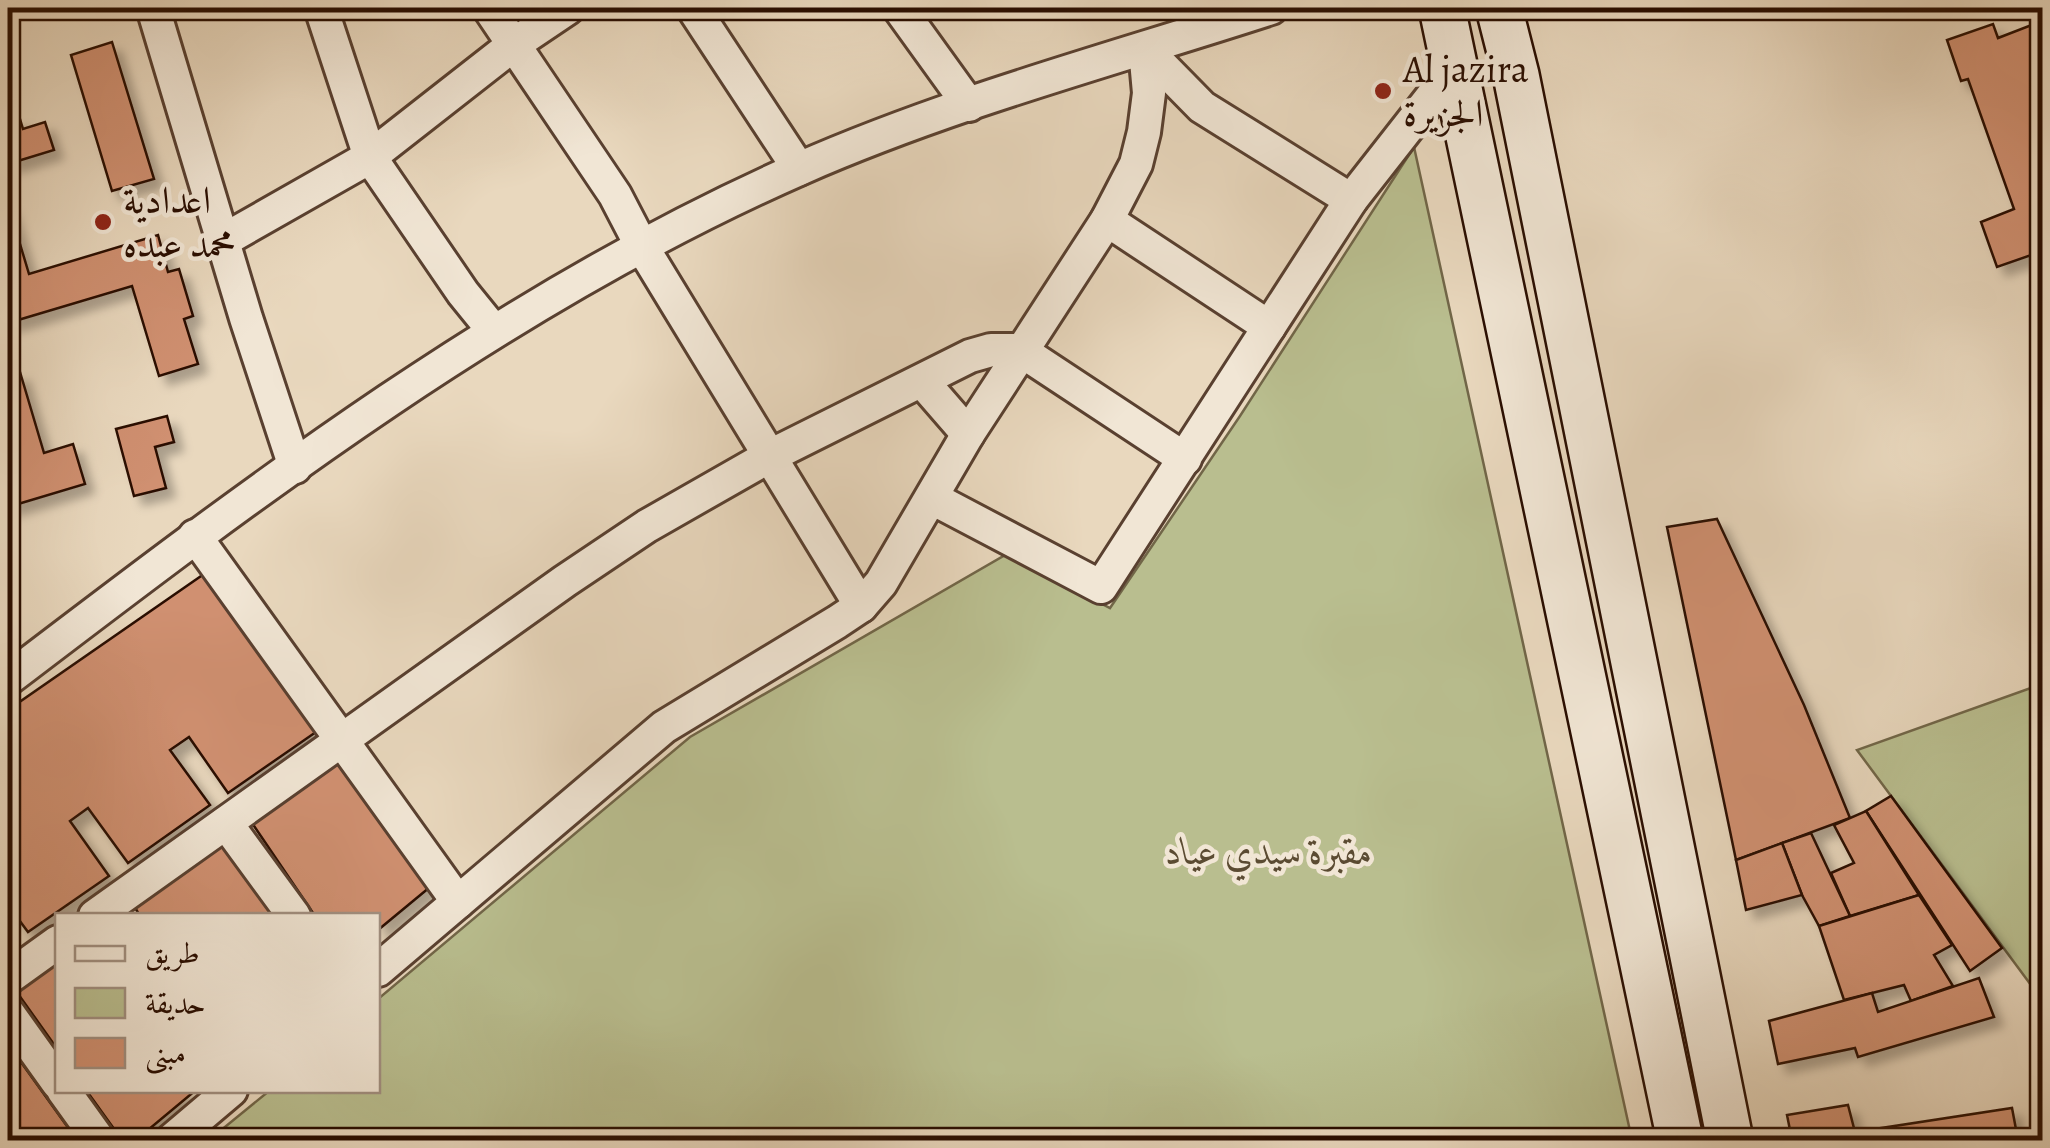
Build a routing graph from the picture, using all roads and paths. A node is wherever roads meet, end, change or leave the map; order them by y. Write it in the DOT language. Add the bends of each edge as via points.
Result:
graph roads {
  1 [pos="153,8"];
  2 [pos="321,8"];
  3 [pos="488,8"];
  4 [pos="568,8"];
  5 [pos="693,8"];
  6 [pos="899,8"];
  7 [pos="1271,8"];
  8 [pos="1442,8"];
  9 [pos="1499,8"];
  10 [pos="512,45"];
  11 [pos="1144,49"];
  12 [pos="1456,66"];
  13 [pos="969,106"];
  14 [pos="370,157"];
  15 [pos="798,169"];
  16 [pos="1352,200"];
  17 [pos="1107,220"];
  18 [pos="224,240"];
  19 [pos="641,245"];
  20 [pos="1268,327"];
  21 [pos="493,330"];
  22 [pos="1020,350"];
  23 [pos="922,381"];
  24 [pos="968,434"];
  25 [pos="768,457"];
  26 [pos="1185,460"];
  27 [pos="295,467"];
  28 [pos="932,498"];
  29 [pos="195,536"];
  30 [pos="861,606"];
  31 [pos="8,679"];
  32 [pos="341,740"];
  33 [pos="226,822"];
  34 [pos="458,902"];
  35 [pos="107,912"];
  36 [pos="292,913"];
  37 [pos="55,944"];
  38 [pos="380,968"];
  39 [pos="8,978"];
  40 [pos="8,1013"];
  41 [pos="55,1079"];
  42 [pos="65,1093"];
  43 [pos="228,1093"];
  44 [pos="98,1140"];
  45 [pos="172,1140"];
  46 [pos="1680,1140"];
  47 [pos="1730,1140"];
  1 -- 18 [label="street"];
  2 -- 14 [label="street"];
  3 -- 10 [label="street"];
  4 -- 10 [label="street"];
  5 -- 15 [label="street"];
  6 -- 13 [label="street"];
  7 -- 11 [label="street"];
  8 -- 12 [label="main road"];
  9 -- 47 [label="main road"];
  10 -- 14 [label="street"];
  10 -- 19 [label="street" via="615,195"];
  11 -- 13 [label="street"];
  11 -- 16 [label="street" via="1202,107"];
  11 -- 17 [label="street" via="1144,132 1136,164"];
  12 -- 16 [label="street"];
  12 -- 46 [label="main road"];
  13 -- 15 [label="street"];
  14 -- 18 [label="street"];
  14 -- 21 [label="street"];
  15 -- 19 [label="street"];
  16 -- 20 [label="street"];
  17 -- 20 [label="street"];
  17 -- 22 [label="street"];
  18 -- 27 [label="street"];
  19 -- 21 [label="street"];
  19 -- 25 [label="street"];
  20 -- 26 [label="street"];
  21 -- 27 [label="street"];
  22 -- 23 [label="street" via="970,356"];
  22 -- 24 [label="street"];
  22 -- 26 [label="street"];
  23 -- 24 [label="street"];
  23 -- 25 [label="street"];
  24 -- 28 [label="street"];
  25 -- 30 [label="street"];
  25 -- 32 [label="street" via="648,526"];
  26 -- 28 [label="street" via="1101,587"];
  27 -- 29 [label="street"];
  28 -- 30 [label="street"];
  29 -- 31 [label="street"];
  29 -- 32 [label="street"];
  30 -- 34 [label="street" via="664,727"];
  32 -- 33 [label="street"];
  32 -- 34 [label="street"];
  33 -- 35 [label="street"];
  33 -- 36 [label="street"];
  34 -- 38 [label="street"];
  37 -- 39 [label="street"];
  40 -- 41 [label="street"];
  42 -- 44 [label="street"];
  43 -- 45 [label="street"];
}
